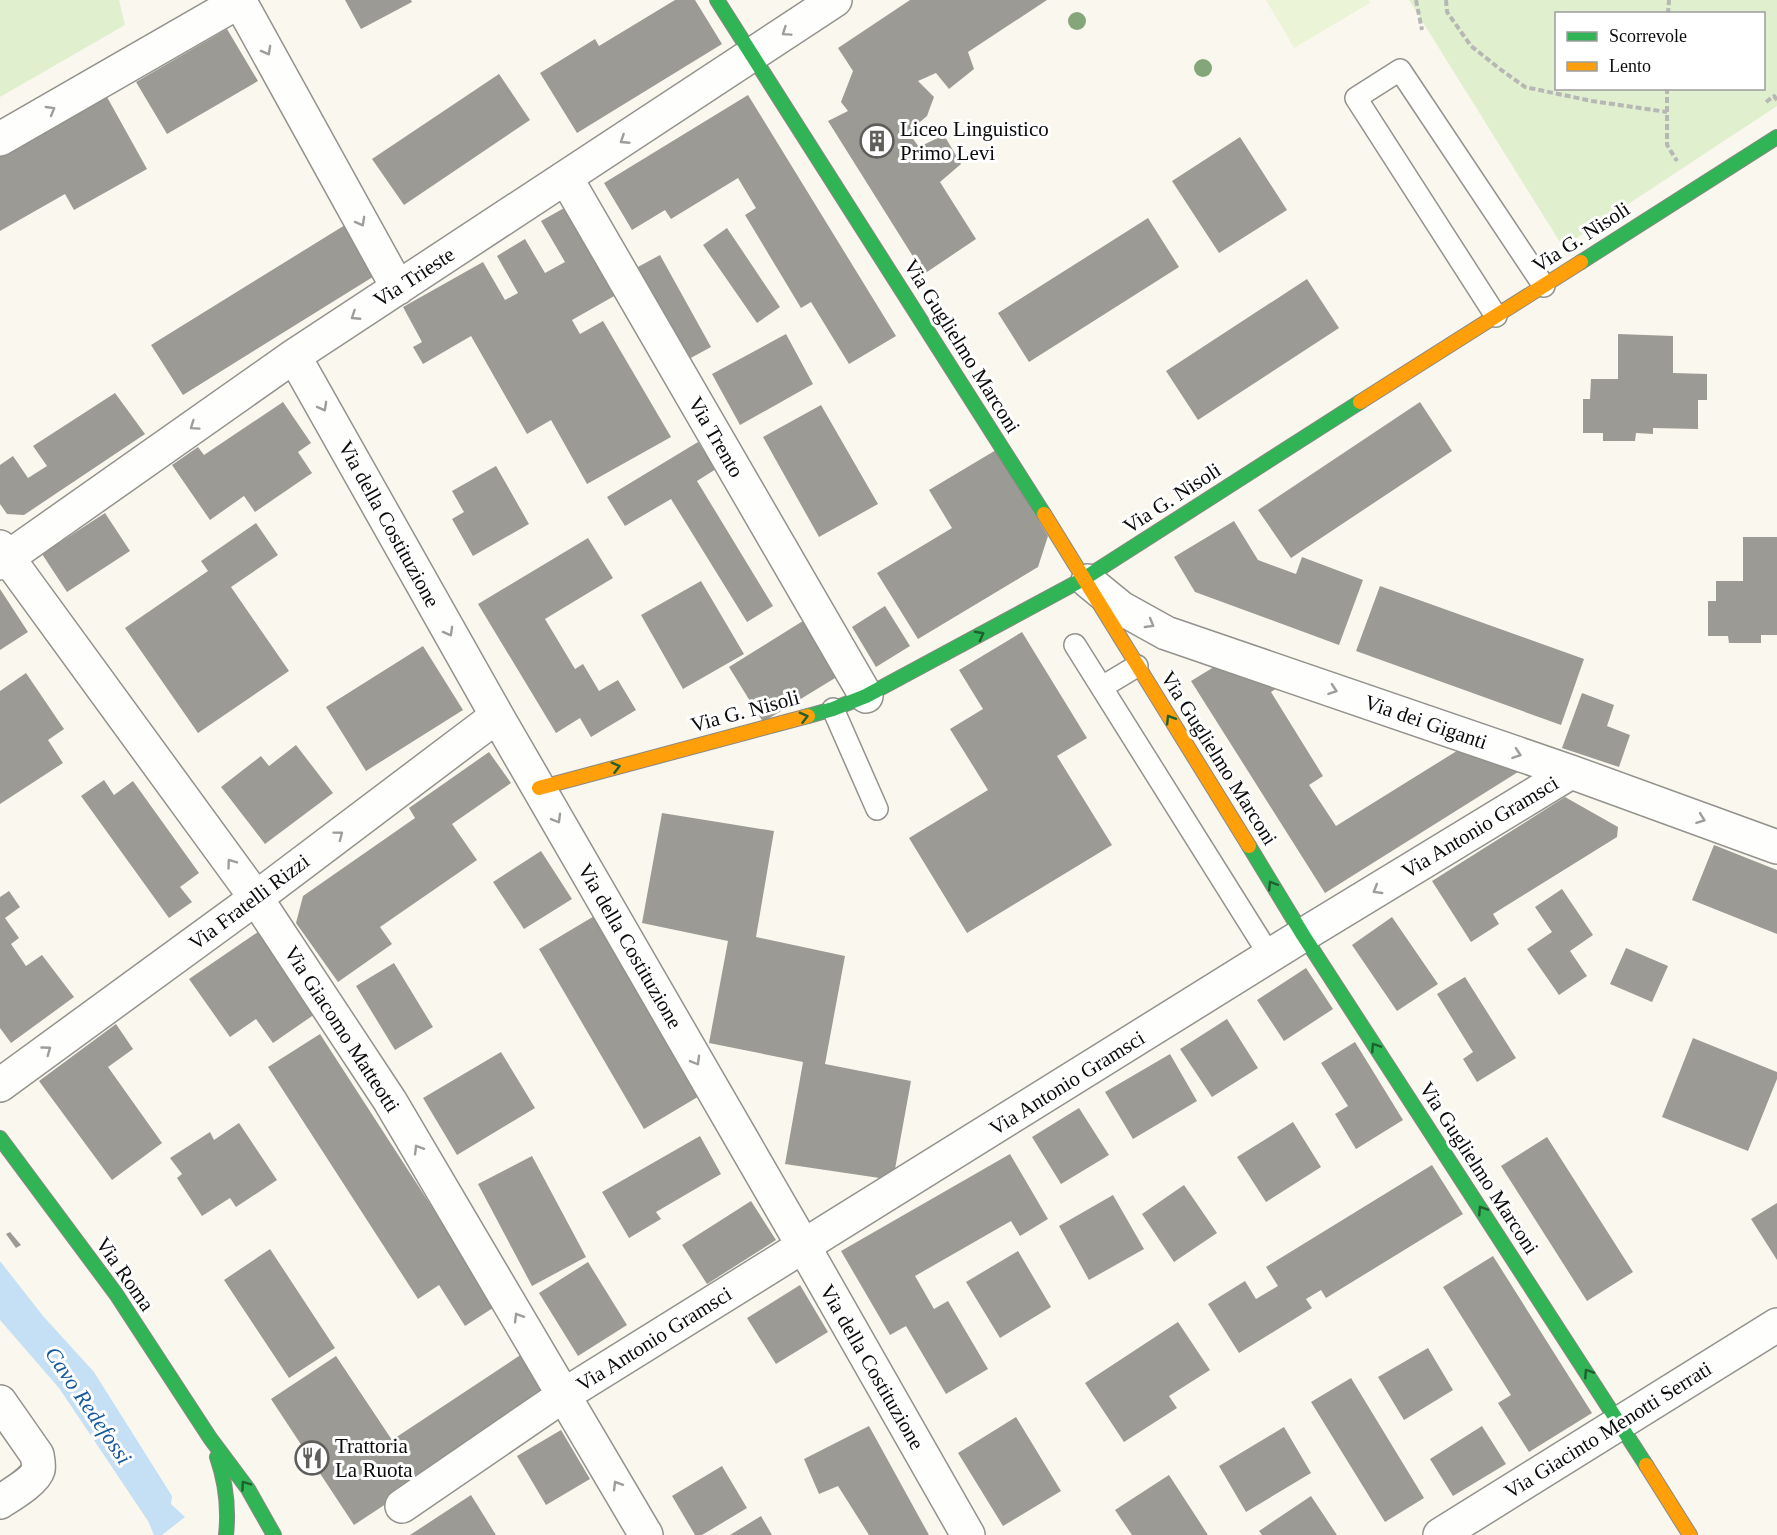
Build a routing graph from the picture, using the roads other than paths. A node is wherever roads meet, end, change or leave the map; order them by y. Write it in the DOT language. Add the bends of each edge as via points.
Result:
graph roads {
  1 [pos="717,0"];
  2 [pos="835,0"];
  3 [pos="239,1"];
  4 [pos="752,55"];
  5 [pos="1777,137"];
  6 [pos="0,139"];
  7 [pos="566,178"];
  8 [pos="1544,286"];
  9 [pos="398,288"];
  10 [pos="1496,316"];
  11 [pos="294,356"];
  12 [pos="3,556"];
  13 [pos="1085,578"];
  14 [pos="1075,645"];
  15 [pos="1137,666"];
  16 [pos="1102,687"];
  17 [pos="866,696"];
  18 [pos="833,709"];
  19 [pos="497,716"];
  20 [pos="1570,772"];
  21 [pos="539,788"];
  22 [pos="877,809"];
  23 [pos="1777,847"];
  24 [pos="256,898"];
  25 [pos="1302,935"];
  26 [pos="1269,956"];
  27 [pos="0,1085"];
  28 [pos="0,1138"];
  29 [pos="804,1247"];
  30 [pos="1777,1325"];
  31 [pos="564,1395"];
  32 [pos="0,1402"];
  33 [pos="1620,1422"];
  34 [pos="210,1438"];
  35 [pos="0,1502"];
  36 [pos="402,1506"];
  37 [pos="226,1535"];
  38 [pos="274,1535"];
  39 [pos="646,1535"];
  40 [pos="968,1535"];
  41 [pos="1440,1535"];
  42 [pos="1690,1535"];
  1 -- 4 [label="street, Via Guglielmo Marconi"];
  2 -- 4 [label="street, Via Trieste, one-way"];
  6 -- 3 [label="street, one-way"];
  3 -- 9 [label="street, one-way"];
  4 -- 7 [label="street, Via Trieste, one-way"];
  4 -- 13 [label="street, Via Guglielmo Marconi"];
  5 -- 8 [label="street, Via G. Nisoli"];
  7 -- 9 [label="street, Via Trieste"];
  7 -- 17 [label="street, Via Trento"];
  8 -- 10 [label="street, Via G. Nisoli"];
  8 -- 10 [label="lane" via="1400,70 1356,98"];
  9 -- 11 [label="street, Via Trieste, one-way"];
  10 -- 13 [label="street, Via G. Nisoli"];
  11 -- 12 [label="street, Via Trieste, one-way"];
  11 -- 19 [label="street, Via della Costituzione, one-way"];
  24 -- 12 [label="street, Via Giacomo Matteotti, one-way"];
  13 -- 15 [label="street, Via Guglielmo Marconi"];
  17 -- 13 [label="street, Via G. Nisoli, one-way"];
  13 -- 20 [label="street, Via dei Giganti, one-way" via="1121,608 1166,633"];
  14 -- 16 [label="lane"];
  15 -- 16 [label="lane"];
  25 -- 15 [label="street, Via Guglielmo Marconi, one-way"];
  16 -- 26 [label="lane"];
  17 -- 18 [label="street, Via G. Nisoli"];
  21 -- 18 [label="street, Via G. Nisoli, one-way"];
  18 -- 22 [label="lane"];
  19 -- 21 [label="street, Via della Costituzione"];
  24 -- 19 [label="street, Via Fratelli Rizzi, one-way"];
  20 -- 23 [label="street, Via dei Giganti, one-way"];
  20 -- 25 [label="street, Via Antonio Gramsci, one-way"];
  21 -- 29 [label="street, Via della Costituzione, one-way"];
  27 -- 24 [label="street, Via Fratelli Rizzi, one-way"];
  31 -- 24 [label="street, Via Giacomo Matteotti, one-way" via="390,1101"];
  25 -- 26 [label="street, Via Antonio Gramsci"];
  33 -- 25 [label="street, Via Guglielmo Marconi, one-way"];
  26 -- 29 [label="street, Via Antonio Gramsci"];
  28 -- 34 [label="street, Via Roma" via="116,1294"];
  29 -- 31 [label="street, Via Antonio Gramsci"];
  29 -- 40 [label="street, Via della Costituzione"];
  30 -- 33 [label="street, Via Giacinto Menotti Serrati"];
  31 -- 36 [label="street, Via Antonio Gramsci"];
  39 -- 31 [label="street, Via Giacomo Matteotti, one-way"];
  32 -- 35 [label="street" via="39,1463 35,1477"];
  33 -- 41 [label="street, Via Giacinto Menotti Serrati"];
  33 -- 42 [label="street, Via Guglielmo Marconi"];
  34 -- 37 [label="street, Via Roma" via="227,1492"];
  38 -- 34 [label="street, Via Roma, one-way" via="248,1490"];
}
